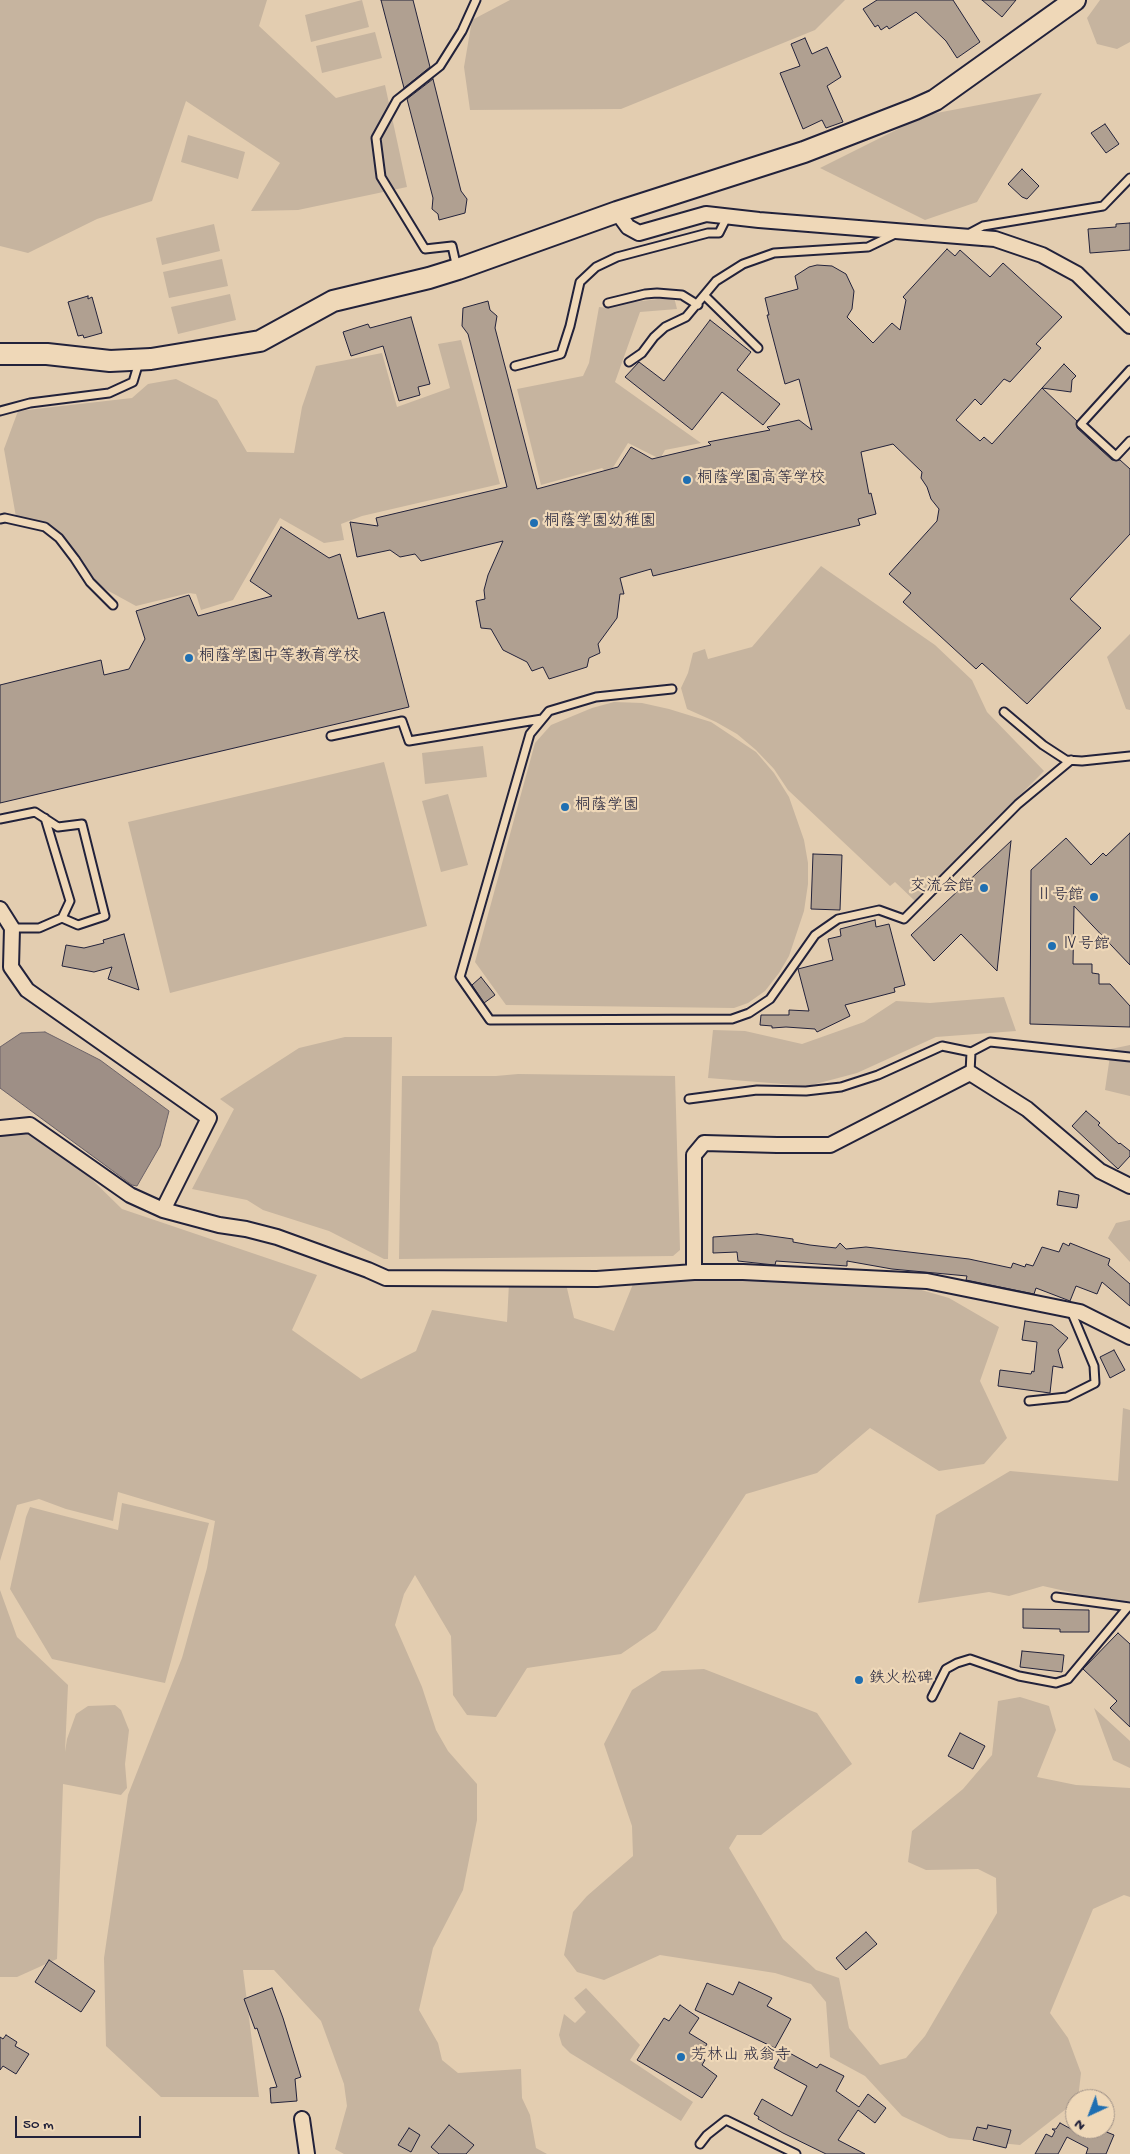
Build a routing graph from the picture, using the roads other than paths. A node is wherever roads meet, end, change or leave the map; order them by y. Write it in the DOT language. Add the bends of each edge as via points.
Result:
graph roads {
  1 [pos="476,0"];
  2 [pos="1075,0"];
  3 [pos="1130,178"];
  4 [pos="617,212"];
  5 [pos="728,216"];
  6 [pos="900,232"];
  7 [pos="964,237"];
  8 [pos="458,269"];
  9 [pos="705,296"];
  10 [pos="608,303"];
  11 [pos="698,305"];
  12 [pos="1130,326"];
  13 [pos="758,348"];
  14 [pos="0,354"];
  15 [pos="140,360"];
  16 [pos="629,362"];
  17 [pos="515,366"];
  18 [pos="1130,370"];
  19 [pos="0,411"];
  20 [pos="1130,441"];
  21 [pos="0,519"];
  22 [pos="114,605"];
  23 [pos="672,689"];
  24 [pos="1004,712"];
  25 [pos="542,719"];
  26 [pos="332,736"];
  27 [pos="1130,756"];
  28 [pos="1071,760"];
  29 [pos="45,818"];
  30 [pos="0,819"];
  31 [pos="0,909"];
  32 [pos="62,918"];
  33 [pos="12,928"];
  34 [pos="6,961"];
  35 [pos="971,1052"];
  36 [pos="1130,1057"];
  37 [pos="970,1073"];
  38 [pos="689,1099"];
  39 [pos="0,1128"];
  40 [pos="1130,1186"];
  41 [pos="163,1210"];
  42 [pos="694,1272"];
  43 [pos="1071,1310"];
  44 [pos="1130,1337"];
  45 [pos="1029,1400"];
  46 [pos="1056,1597"];
  47 [pos="1129,1607"];
  48 [pos="932,1697"];
  49 [pos="302,2119"];
  50 [pos="700,2144"];
  51 [pos="307,2154"];
  52 [pos="796,2154"];
  1 -- 8 [label="lane" via="462,31 440,66 397,100 376,138 381,177 424,249 452,246"];
  2 -- 4 [label="street" via="935,100 804,152"];
  3 -- 7 [label="lane" via="1103,206 983,226"];
  4 -- 5 [label="street" via="628,227 639,233 706,214"];
  4 -- 8 [label="street"];
  5 -- 6 [label="street"];
  5 -- 17 [label="lane" via="719,233 708,233 617,258 596,268 580,282 561,354"];
  6 -- 7 [label="street"];
  6 -- 9 [label="lane" via="868,247 774,253 743,264 716,281"];
  7 -- 12 [label="street" via="995,239 1059,264 1077,274"];
  8 -- 15 [label="street" via="333,301 260,341"];
  9 -- 11 [label="lane"];
  9 -- 13 [label="lane"];
  10 -- 11 [label="lane" via="657,293 682,295"];
  11 -- 16 [label="lane" via="686,317 665,327 642,353"];
  14 -- 15 [label="street"];
  15 -- 19 [label="lane" via="133,382 109,393 30,403"];
  18 -- 20 [label="lane" via="1081,424 1116,456"];
  21 -- 22 [label="lane" via="45,527 59,538 90,582"];
  23 -- 25 [label="lane" via="596,697 549,711"];
  24 -- 28 [label="lane" via="1044,745"];
  25 -- 26 [label="lane" via="409,741 402,721"];
  25 -- 28 [label="lane" via="530,734 460,977 490,1020 732,1019 749,1013 770,999 815,935 838,919 879,910 904,920 1018,804"];
  27 -- 28 [label="lane"];
  29 -- 30 [label="lane" via="35,812"];
  29 -- 32 [label="lane" via="70,901"];
  29 -- 32 [label="lane" via="58,827 82,824 105,916 78,925"];
  31 -- 33 [label="street"];
  32 -- 33 [label="lane" via="39,928"];
  33 -- 34 [label="street"];
  34 -- 41 [label="street" via="27,990 209,1118"];
  35 -- 36 [label="lane" via="990,1042"];
  35 -- 37 [label="lane"];
  35 -- 38 [label="lane" via="942,1046 878,1075 840,1087 806,1091 757,1090"];
  37 -- 40 [label="street" via="1027,1109 1100,1171"];
  37 -- 42 [label="street" via="830,1144 704,1143 694,1155"];
  39 -- 41 [label="street" via="30,1125 130,1195"];
  41 -- 42 [label="street" via="277,1237 386,1278 597,1279"];
  42 -- 43 [label="street" via="927,1281"];
  43 -- 44 [label="street"];
  43 -- 45 [label="lane" via="1094,1366 1095,1383 1067,1397"];
  46 -- 47 [label="lane"];
  47 -- 48 [label="lane" via="1068,1679 1056,1683 1020,1676 970,1659 946,1669"];
  49 -- 51 [label="street"];
  50 -- 52 [label="lane" via="726,2120"];
}
